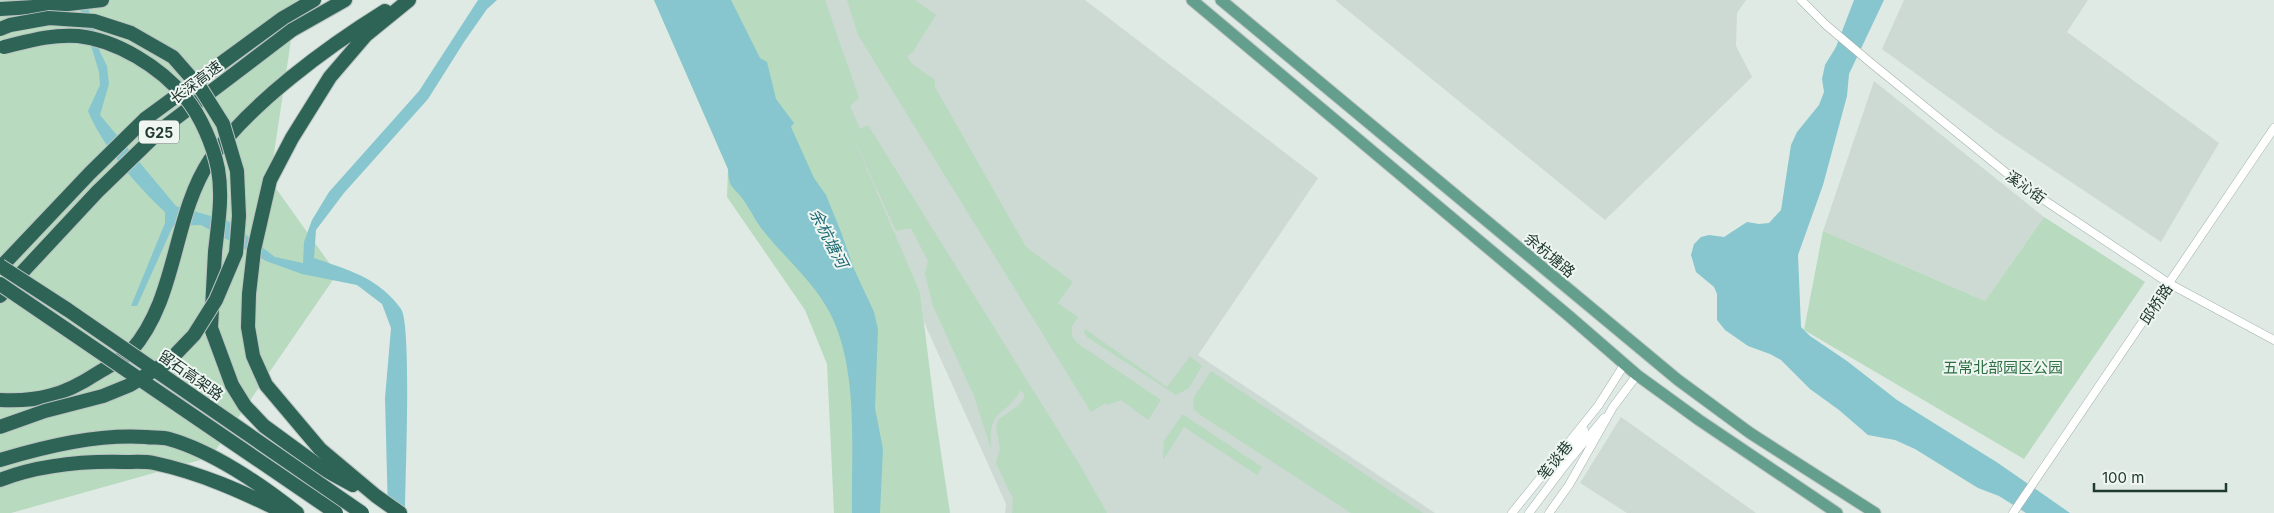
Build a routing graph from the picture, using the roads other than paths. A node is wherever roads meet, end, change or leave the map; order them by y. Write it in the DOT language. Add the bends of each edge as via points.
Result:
graph roads {
  1 [pos="102,0"];
  2 [pos="314,0"];
  3 [pos="345,0"];
  4 [pos="402,0"];
  5 [pos="409,0"];
  6 [pos="1192,0"];
  7 [pos="1221,0"];
  8 [pos="1801,0"];
  9 [pos="0,9"];
  10 [pos="0,29"];
  11 [pos="0,50"];
  12 [pos="2274,128"];
  13 [pos="0,267"];
  14 [pos="0,284"];
  15 [pos="2170,284"];
  16 [pos="0,296"];
  17 [pos="2274,340"];
  18 [pos="1624,365"];
  19 [pos="1637,375"];
  20 [pos="0,400"];
  21 [pos="1598,406"];
  22 [pos="1613,407"];
  23 [pos="0,427"];
  24 [pos="0,460"];
  25 [pos="1562,469"];
  26 [pos="0,480"];
  27 [pos="376,496"];
  28 [pos="285,513"];
  29 [pos="297,513"];
  30 [pos="336,513"];
  31 [pos="362,513"];
  32 [pos="400,513"];
  33 [pos="1512,513"];
  34 [pos="1529,513"];
  35 [pos="1548,513"];
  36 [pos="1837,513"];
  37 [pos="1875,513"];
  38 [pos="2013,513"];
  1 -- 9 [label="highway"];
  2 -- 13 [label="highway, 长深高速 / G25" via="283,18 145,119"];
  3 -- 16 [label="highway, 长深高速 / G25" via="292,30 163,128 97,192"];
  4 -- 20 [label="highway, bridge" via="351,32 267,98 240,124 210,161 191,201 150,322 130,352 79,385 57,395 23,401"];
  5 -- 27 [label="highway" via="366,35 310,106 270,180 254,250 249,294 248,327 253,356 266,385 320,449"];
  6 -- 18 [label="main road"];
  7 -- 37 [label="main road, 余杭塘路" via="1678,380 1750,433"];
  8 -- 15 [label="street, 溪沁街" via="1868,60 2020,184"];
  10 -- 23 [label="highway, bridge" via="50,18 94,21 131,33 174,57 223,124 237,171 239,216 236,253 216,300 194,335 169,361 130,385 103,396"];
  11 -- 27 [label="highway, bridge" via="41,37 79,36 120,47 159,72 185,97 203,126 218,168 221,199 211,328 224,367 246,406 264,426 320,468"];
  12 -- 15 [label="street, 邱桥路"];
  13 -- 31 [label="highway, 留石高架路, bridge" via="85,321"];
  14 -- 30 [label="highway, bridge"];
  15 -- 17 [label="street, 溪沁街"];
  15 -- 38 [label="street, 邱桥路"];
  18 -- 19 [label="main road"];
  18 -- 21 [label="street, 笔谈巷"];
  19 -- 22 [label="street, 笔谈巷"];
  19 -- 36 [label="main road"];
  21 -- 25 [label="street, 笔谈巷"];
  21 -- 33 [label="street, 笔谈巷"];
  22 -- 25 [label="street, 笔谈巷"];
  22 -- 35 [label="street, 笔谈巷" via="1569,485"];
  24 -- 29 [label="highway" via="78,442 125,436 168,439 212,457"];
  25 -- 34 [label="street, 笔谈巷"];
  26 -- 28 [label="highway" via="60,464 152,462 205,477"];
  27 -- 32 [label="highway"];
}
